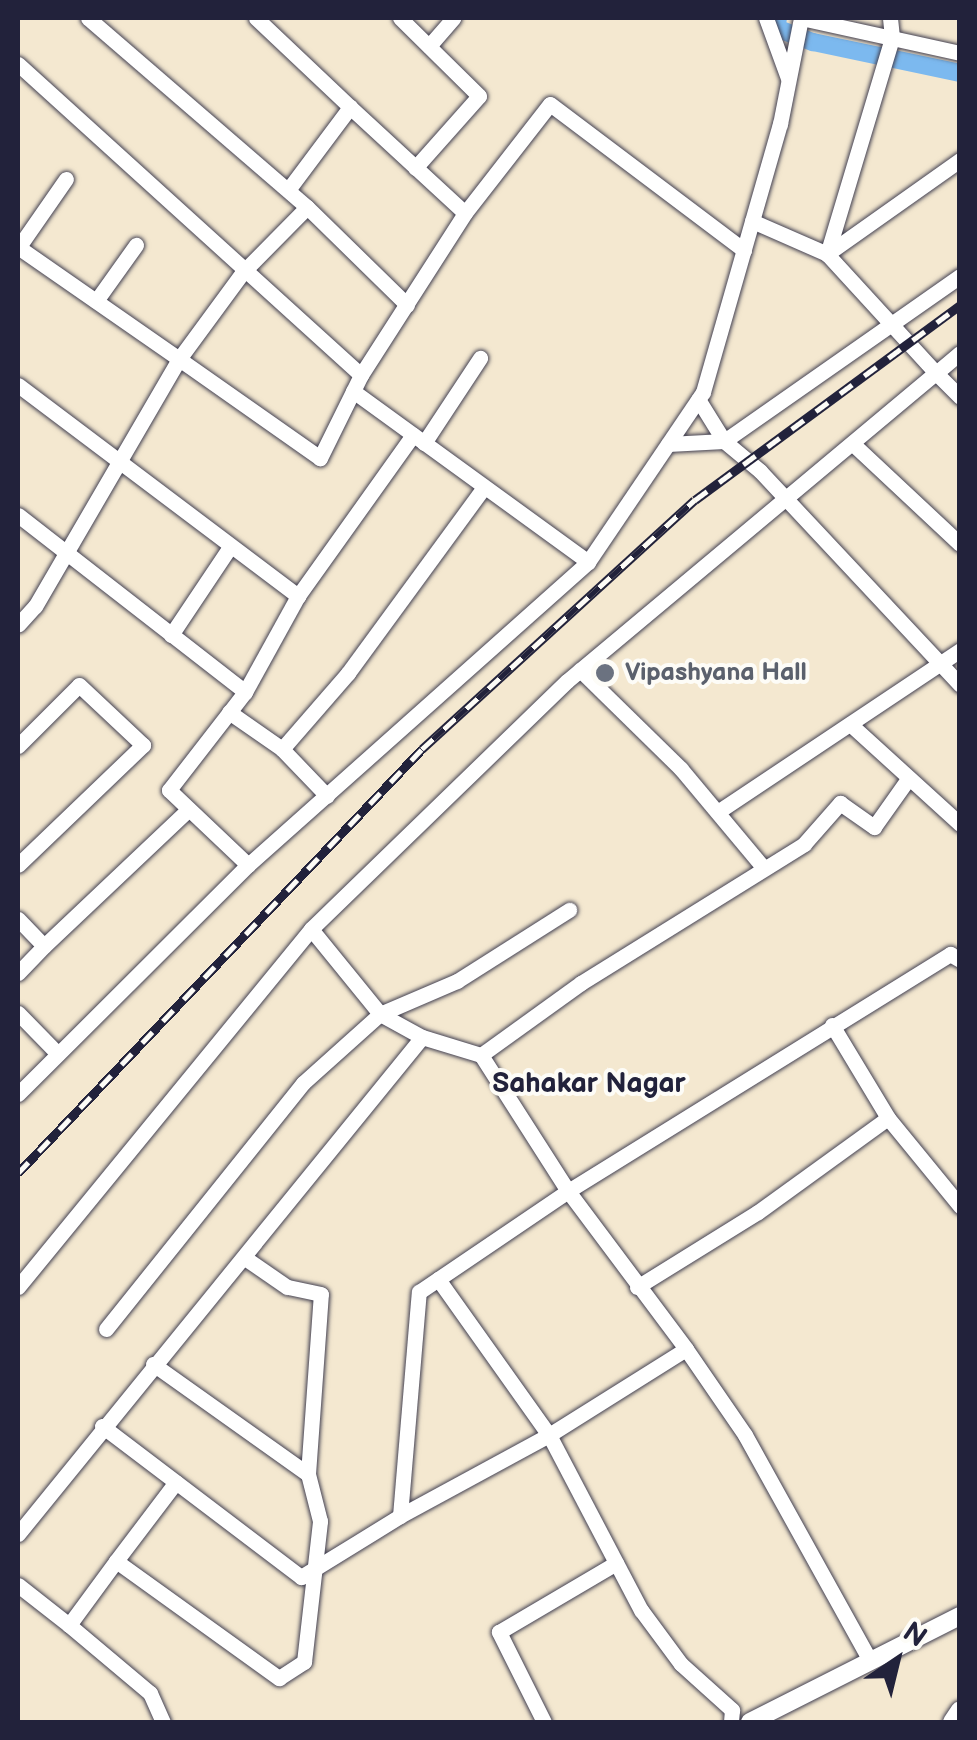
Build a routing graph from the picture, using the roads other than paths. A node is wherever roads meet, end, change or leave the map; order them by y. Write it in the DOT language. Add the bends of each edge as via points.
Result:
graph roads {
  1 [pos="88,18"];
  2 [pos="256,18"];
  3 [pos="400,18"];
  4 [pos="453,18"];
  5 [pos="748,18"];
  6 [pos="801,18"];
  7 [pos="890,18"];
  8 [pos="765,22"];
  9 [pos="892,38"];
  10 [pos="429,46"];
  11 [pos="960,53"];
  12 [pos="18,64"];
  13 [pos="789,80"];
  14 [pos="350,108"];
  15 [pos="960,160"];
  16 [pos="415,168"];
  17 [pos="66,180"];
  18 [pos="288,190"];
  19 [pos="307,207"];
  20 [pos="465,214"];
  21 [pos="752,221"];
  22 [pos="136,245"];
  23 [pos="18,248"];
  24 [pos="744,250"];
  25 [pos="827,254"];
  26 [pos="243,272"];
  27 [pos="960,276"];
  28 [pos="96,301"];
  29 [pos="407,305"];
  30 [pos="893,319"];
  31 [pos="960,353"];
  32 [pos="480,358"];
  33 [pos="178,359"];
  34 [pos="936,373"];
  35 [pos="362,376"];
  36 [pos="18,385"];
  37 [pos="352,391"];
  38 [pos="960,397"];
  39 [pos="698,400"];
  40 [pos="419,439"];
  41 [pos="724,442"];
  42 [pos="668,444"];
  43 [pos="853,444"];
  44 [pos="120,456"];
  45 [pos="484,486"];
  46 [pos="785,504"];
  47 [pos="18,515"];
  48 [pos="960,544"];
  49 [pos="230,548"];
  50 [pos="66,552"];
  51 [pos="588,562"];
  52 [pos="298,596"];
  53 [pos="18,625"];
  54 [pos="171,634"];
  55 [pos="960,650"];
  56 [pos="940,666"];
  57 [pos="580,670"];
  58 [pos="960,685"];
  59 [pos="244,692"];
  60 [pos="229,712"];
  61 [pos="850,724"];
  62 [pos="18,746"];
  63 [pos="282,748"];
  64 [pos="908,778"];
  65 [pos="327,796"];
  66 [pos="189,810"];
  67 [pos="718,811"];
  68 [pos="960,824"];
  69 [pos="18,865"];
  70 [pos="248,866"];
  71 [pos="763,868"];
  72 [pos="569,910"];
  73 [pos="18,919"];
  74 [pos="311,929"];
  75 [pos="44,946"];
  76 [pos="960,960"];
  77 [pos="18,973"];
  78 [pos="18,1013"];
  79 [pos="380,1014"];
  80 [pos="832,1025"];
  81 [pos="422,1037"];
  82 [pos="58,1054"];
  83 [pos="481,1054"];
  84 [pos="18,1094"];
  85 [pos="888,1118"];
  86 [pos="568,1191"];
  87 [pos="960,1206"];
  88 [pos="245,1258"];
  89 [pos="438,1279"];
  90 [pos="18,1287"];
  91 [pos="637,1288"];
  92 [pos="106,1329"];
  93 [pos="686,1349"];
  94 [pos="153,1364"];
  95 [pos="102,1426"];
  96 [pos="549,1435"];
  97 [pos="308,1474"];
  98 [pos="176,1482"];
  99 [pos="400,1516"];
  100 [pos="18,1534"];
  101 [pos="116,1560"];
  102 [pos="616,1563"];
  103 [pos="314,1569"];
  104 [pos="18,1585"];
  105 [pos="960,1616"];
  106 [pos="69,1624"];
  107 [pos="869,1658"];
  108 [pos="960,1710"];
  109 [pos="163,1722"];
  110 [pos="544,1722"];
  111 [pos="731,1722"];
  112 [pos="750,1722"];
  113 [pos="952,1722"];
  1 -- 18 [label="street"];
  2 -- 14 [label="street"];
  3 -- 10 [label="street"];
  4 -- 10 [label="street"];
  5 -- 8 [label="street"];
  6 -- 9 [label="street"];
  6 -- 13 [label="street"];
  7 -- 9 [label="street"];
  8 -- 13 [label="street"];
  9 -- 11 [label="street"];
  9 -- 25 [label="street"];
  10 -- 16 [label="street" via="479,96"];
  12 -- 26 [label="street"];
  13 -- 21 [label="street"];
  14 -- 16 [label="street"];
  14 -- 18 [label="street"];
  15 -- 25 [label="street"];
  16 -- 20 [label="street"];
  17 -- 23 [label="street"];
  18 -- 19 [label="street"];
  19 -- 26 [label="street"];
  19 -- 29 [label="street"];
  20 -- 24 [label="street" via="550,104"];
  20 -- 29 [label="street"];
  21 -- 24 [label="street"];
  21 -- 25 [label="street"];
  22 -- 28 [label="street"];
  23 -- 28 [label="street"];
  24 -- 39 [label="street"];
  25 -- 30 [label="street"];
  26 -- 33 [label="street"];
  26 -- 35 [label="street"];
  27 -- 30 [label="street"];
  28 -- 33 [label="street"];
  29 -- 35 [label="street"];
  30 -- 34 [label="street"];
  30 -- 41 [label="street"];
  31 -- 34 [label="street"];
  32 -- 40 [label="street"];
  33 -- 37 [label="street" via="320,458"];
  33 -- 44 [label="street"];
  34 -- 38 [label="street"];
  34 -- 43 [label="street"];
  35 -- 37 [label="street"];
  36 -- 44 [label="street"];
  37 -- 40 [label="street"];
  39 -- 41 [label="street"];
  39 -- 42 [label="street"];
  40 -- 45 [label="street"];
  40 -- 52 [label="street"];
  41 -- 42 [label="street"];
  41 -- 46 [label="street" via="760,471"];
  42 -- 51 [label="street"];
  43 -- 46 [label="street"];
  43 -- 48 [label="street"];
  44 -- 49 [label="street"];
  44 -- 50 [label="street"];
  45 -- 51 [label="street"];
  45 -- 63 [label="street" via="348,673"];
  46 -- 56 [label="street"];
  46 -- 57 [label="street"];
  47 -- 50 [label="street"];
  49 -- 52 [label="street"];
  49 -- 54 [label="street"];
  50 -- 53 [label="street"];
  50 -- 54 [label="street"];
  51 -- 65 [label="street"];
  52 -- 59 [label="street"];
  54 -- 59 [label="street"];
  55 -- 56 [label="street"];
  56 -- 58 [label="street"];
  56 -- 61 [label="street"];
  57 -- 67 [label="street"];
  57 -- 74 [label="street"];
  59 -- 60 [label="street"];
  60 -- 63 [label="street"];
  60 -- 66 [label="street" via="170,790"];
  61 -- 64 [label="street"];
  61 -- 67 [label="street"];
  62 -- 69 [label="street" via="79,685 143,745"];
  63 -- 65 [label="street"];
  64 -- 68 [label="street"];
  64 -- 71 [label="street" via="874,827 840,804 804,844"];
  65 -- 70 [label="street"];
  66 -- 70 [label="street"];
  66 -- 75 [label="street"];
  67 -- 71 [label="street"];
  70 -- 82 [label="street"];
  71 -- 83 [label="street"];
  72 -- 79 [label="street" via="457,982"];
  73 -- 75 [label="street"];
  74 -- 79 [label="street"];
  74 -- 90 [label="street"];
  75 -- 77 [label="street"];
  76 -- 80 [label="street" via="950,954"];
  78 -- 82 [label="street"];
  79 -- 81 [label="street"];
  79 -- 92 [label="street" via="303,1083"];
  80 -- 85 [label="street"];
  80 -- 86 [label="street"];
  81 -- 83 [label="street"];
  81 -- 88 [label="street"];
  82 -- 84 [label="street"];
  83 -- 86 [label="street"];
  85 -- 87 [label="street"];
  85 -- 91 [label="street"];
  86 -- 89 [label="street"];
  86 -- 91 [label="street"];
  88 -- 94 [label="street"];
  88 -- 97 [label="street" via="288,1286 322,1294"];
  89 -- 96 [label="street"];
  89 -- 99 [label="street" via="419,1292"];
  91 -- 93 [label="street"];
  93 -- 96 [label="street"];
  93 -- 107 [label="street" via="745,1435"];
  94 -- 95 [label="street"];
  94 -- 97 [label="street"];
  95 -- 98 [label="street"];
  95 -- 100 [label="street"];
  96 -- 99 [label="street"];
  96 -- 102 [label="street"];
  97 -- 103 [label="street" via="320,1521"];
  98 -- 101 [label="street"];
  98 -- 103 [label="street" via="302,1577"];
  99 -- 103 [label="street"];
  101 -- 103 [label="street" via="279,1678 304,1662"];
  101 -- 106 [label="street"];
  102 -- 110 [label="street" via="500,1632"];
  102 -- 111 [label="street" via="680,1664 732,1710"];
  104 -- 106 [label="street"];
  105 -- 107 [label="street"];
  106 -- 109 [label="street" via="150,1694"];
  107 -- 112 [label="street"];
  108 -- 113 [label="street"];
}
